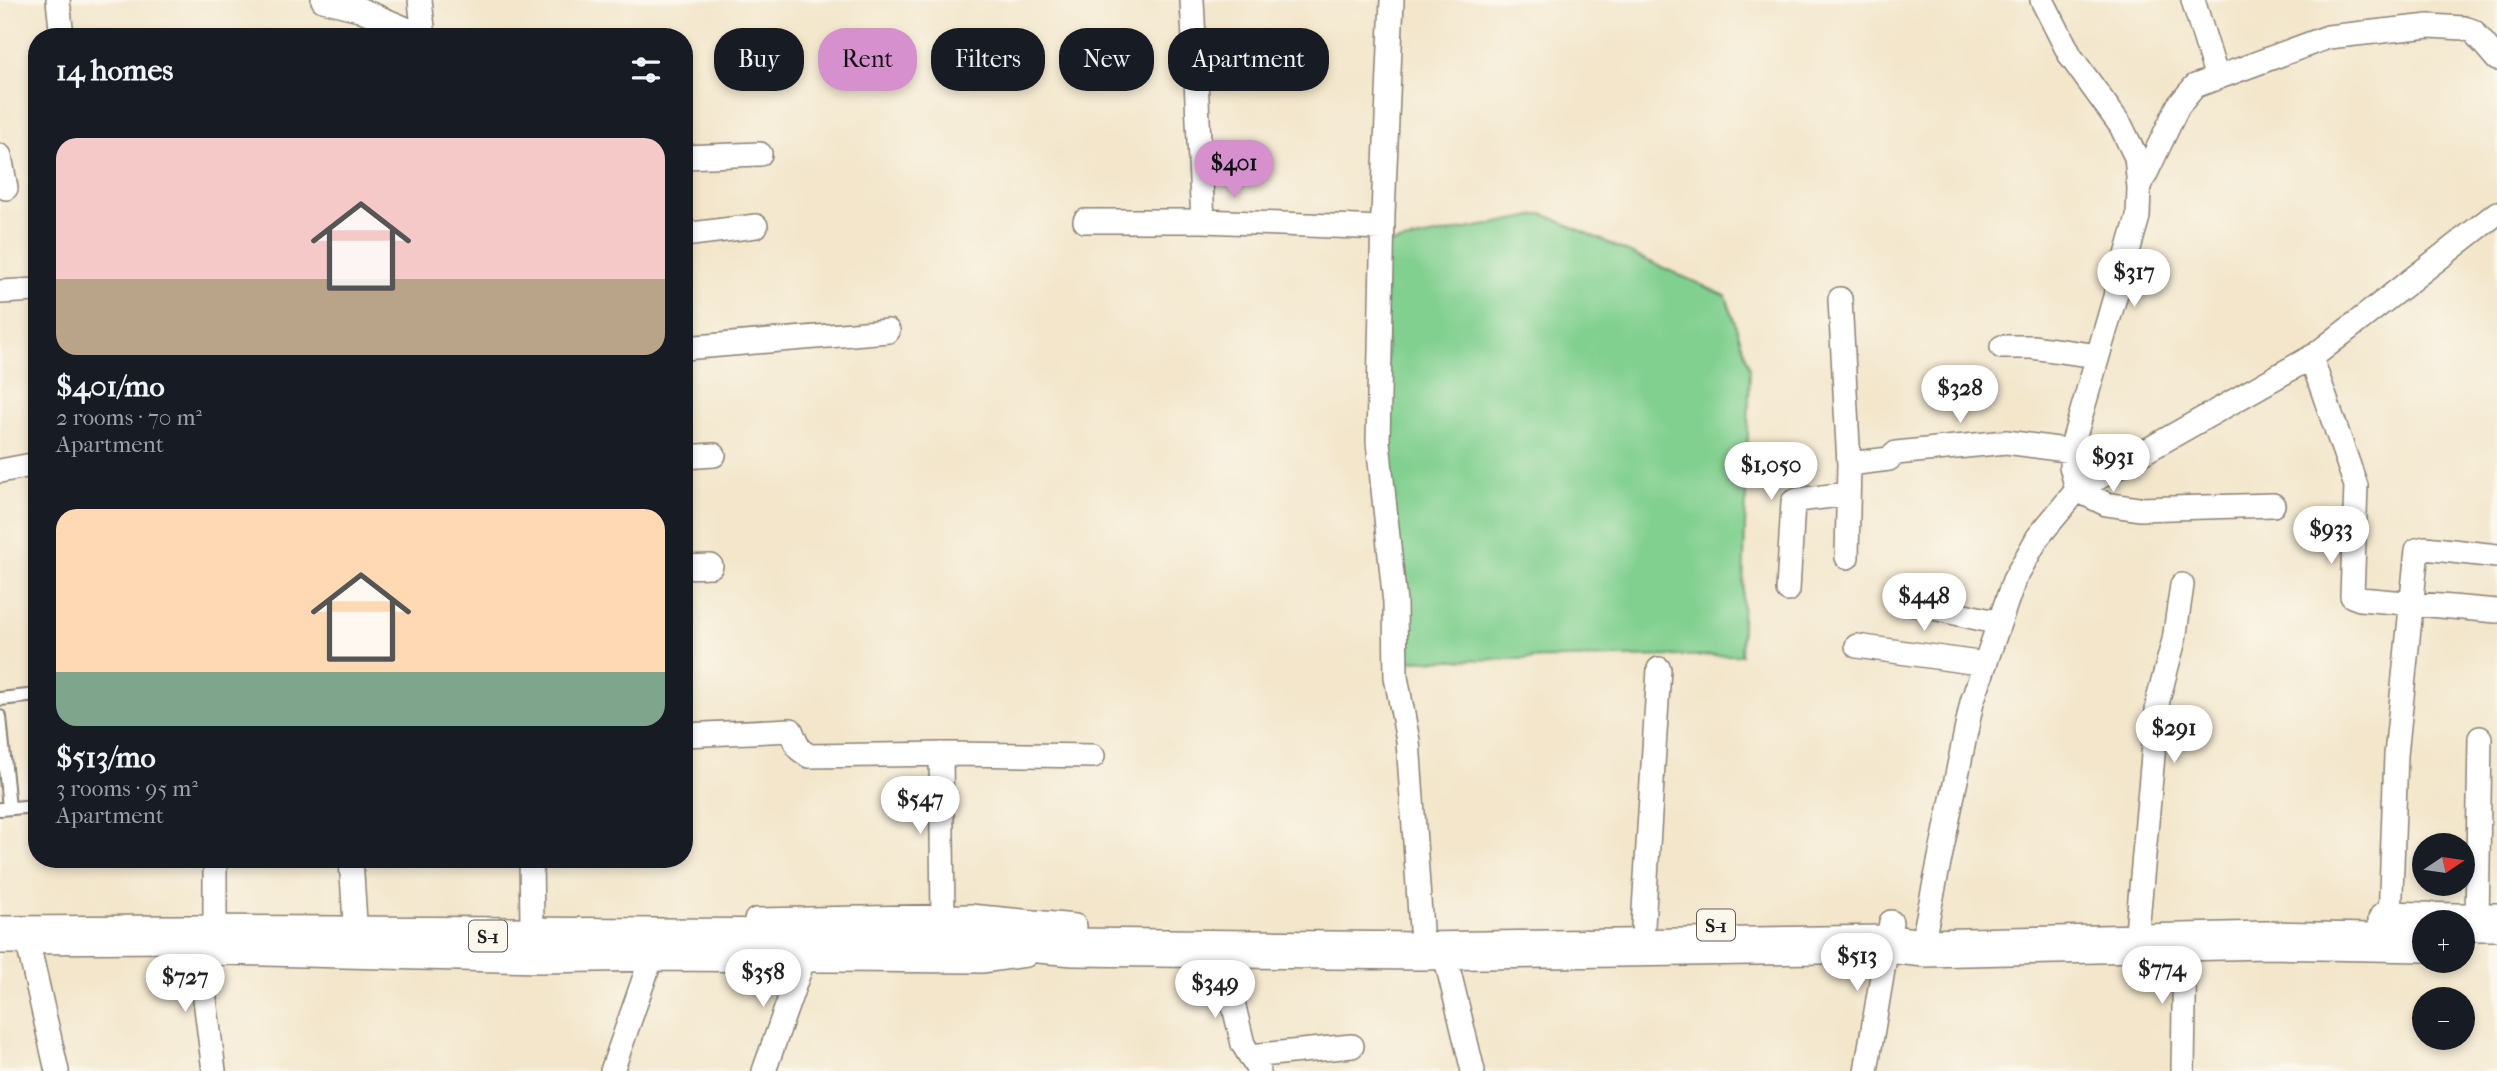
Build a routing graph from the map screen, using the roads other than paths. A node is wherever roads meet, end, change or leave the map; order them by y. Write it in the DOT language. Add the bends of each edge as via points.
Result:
graph roads {
  1 [pos="58,0"];
  2 [pos="323,0"];
  3 [pos="420,0"];
  4 [pos="1192,0"];
  5 [pos="1392,0"];
  6 [pos="2042,0"];
  7 [pos="2193,0"];
  8 [pos="61,28"];
  9 [pos="405,28"];
  10 [pos="423,28"];
  11 [pos="2497,59"];
  12 [pos="2217,78"];
  13 [pos="760,153"];
  14 [pos="0,156"];
  15 [pos="693,157"];
  16 [pos="6,188"];
  17 [pos="2139,188"];
  18 [pos="2497,214"];
  19 [pos="1085,221"];
  20 [pos="1203,221"];
  21 [pos="756,226"];
  22 [pos="1383,228"];
  23 [pos="693,234"];
  24 [pos="28,290"];
  25 [pos="0,292"];
  26 [pos="1840,299"];
  27 [pos="888,331"];
  28 [pos="2002,346"];
  29 [pos="693,347"];
  30 [pos="2098,356"];
  31 [pos="2311,357"];
  32 [pos="2071,451"];
  33 [pos="714,455"];
  34 [pos="693,456"];
  35 [pos="1849,464"];
  36 [pos="28,466"];
  37 [pos="0,471"];
  38 [pos="2077,489"];
  39 [pos="1848,494"];
  40 [pos="2273,505"];
  41 [pos="1847,556"];
  42 [pos="2497,556"];
  43 [pos="711,566"];
  44 [pos="693,567"];
  45 [pos="2182,584"];
  46 [pos="1788,590"];
  47 [pos="1912,603"];
  48 [pos="2412,603"];
  49 [pos="2497,611"];
  50 [pos="1999,623"];
  51 [pos="1857,646"];
  52 [pos="1985,664"];
  53 [pos="1659,669"];
  54 [pos="28,696"];
  55 [pos="0,699"];
  56 [pos="0,717"];
  57 [pos="693,735"];
  58 [pos="2480,738"];
  59 [pos="941,754"];
  60 [pos="1093,756"];
  61 [pos="28,807"];
  62 [pos="5,809"];
  63 [pos="215,868"];
  64 [pos="352,868"];
  65 [pos="531,868"];
  66 [pos="943,917"];
  67 [pos="0,918"];
  68 [pos="215,920"];
  69 [pos="2390,920"];
  70 [pos="355,922"];
  71 [pos="2412,923"];
  72 [pos="532,924"];
  73 [pos="1643,926"];
  74 [pos="2475,930"];
  75 [pos="1901,931"];
  76 [pos="2137,932"];
  77 [pos="1075,937"];
  78 [pos="1432,940"];
  79 [pos="2185,942"];
  80 [pos="15,943"];
  81 [pos="2412,943"];
  82 [pos="1220,949"];
  83 [pos="0,952"];
  84 [pos="198,952"];
  85 [pos="651,959"];
  86 [pos="803,961"];
  87 [pos="1352,1046"];
  88 [pos="1255,1063"];
  89 [pos="57,1071"];
  90 [pos="214,1071"];
  91 [pos="612,1071"];
  92 [pos="764,1071"];
  93 [pos="1473,1071"];
  94 [pos="1866,1071"];
  95 [pos="2183,1071"];
  1 -- 8 [label="street"];
  2 -- 9 [label="street"];
  3 -- 10 [label="street"];
  4 -- 20 [label="street"];
  5 -- 22 [label="street"];
  6 -- 17 [label="street" via="2071,57 2121,126 2136,157"];
  7 -- 12 [label="street"];
  11 -- 12 [label="street" via="2473,31 2430,26 2328,37"];
  12 -- 17 [label="street" via="2195,86 2178,106"];
  13 -- 15 [label="street"];
  14 -- 16 [label="street"];
  17 -- 30 [label="street" via="2138,217"];
  18 -- 31 [label="street"];
  19 -- 20 [label="street"];
  20 -- 22 [label="street"];
  21 -- 23 [label="street"];
  22 -- 78 [label="street" via="1378,442 1395,603 1396,677"];
  24 -- 25 [label="street"];
  26 -- 35 [label="street"];
  27 -- 29 [label="street"];
  28 -- 30 [label="street"];
  30 -- 32 [label="street"];
  31 -- 38 [label="street"];
  31 -- 48 [label="street" via="2356,486 2352,596"];
  32 -- 35 [label="street" via="2006,442 1896,453 1889,459"];
  32 -- 38 [label="street"];
  33 -- 34 [label="street"];
  35 -- 39 [label="street"];
  36 -- 37 [label="street"];
  38 -- 40 [label="street" via="2106,504 2139,509"];
  38 -- 50 [label="street" via="2038,537 2014,580"];
  39 -- 41 [label="street"];
  39 -- 46 [label="street" via="1793,502"];
  42 -- 48 [label="street" via="2417,550"];
  43 -- 44 [label="street"];
  45 -- 76 [label="street" via="2174,640 2158,700"];
  47 -- 50 [label="street"];
  48 -- 49 [label="street"];
  48 -- 69 [label="street" via="2396,755"];
  50 -- 52 [label="street"];
  51 -- 52 [label="street"];
  52 -- 75 [label="street"];
  53 -- 73 [label="street"];
  54 -- 55 [label="lane"];
  56 -- 62 [label="lane"];
  57 -- 59 [label="street" via="791,730 799,749 809,756"];
  58 -- 74 [label="street"];
  59 -- 60 [label="street"];
  59 -- 66 [label="street"];
  61 -- 62 [label="lane"];
  63 -- 68 [label="street"];
  64 -- 70 [label="street"];
  65 -- 72 [label="street"];
  66 -- 72 [label="street"];
  66 -- 77 [label="street" via="970,916"];
  67 -- 68 [label="street"];
  68 -- 70 [label="street"];
  69 -- 71 [label="main road, S-1"];
  69 -- 76 [label="main road, S-1" via="2266,918"];
  70 -- 72 [label="street"];
  73 -- 75 [label="main road, S-1"];
  73 -- 78 [label="main road, S-1"];
  75 -- 76 [label="main road, S-1" via="1925,948"];
  75 -- 78 [label="main road, S-1"];
  75 -- 94 [label="street"];
  76 -- 79 [label="main road, S-1"];
  77 -- 78 [label="main road, S-1"];
  77 -- 80 [label="main road, S-1" via="183,934"];
  77 -- 82 [label="main road, S-1"];
  77 -- 86 [label="street" via="982,961"];
  78 -- 82 [label="main road, S-1"];
  78 -- 93 [label="street"];
  79 -- 81 [label="main road, S-1"];
  79 -- 95 [label="street"];
  80 -- 83 [label="street"];
  80 -- 84 [label="street"];
  80 -- 89 [label="street"];
  82 -- 88 [label="street" via="1243,1044"];
  84 -- 85 [label="street" via="540,961"];
  84 -- 90 [label="street"];
  85 -- 86 [label="street"];
  85 -- 91 [label="street"];
  86 -- 92 [label="street"];
  87 -- 88 [label="street"];
}
